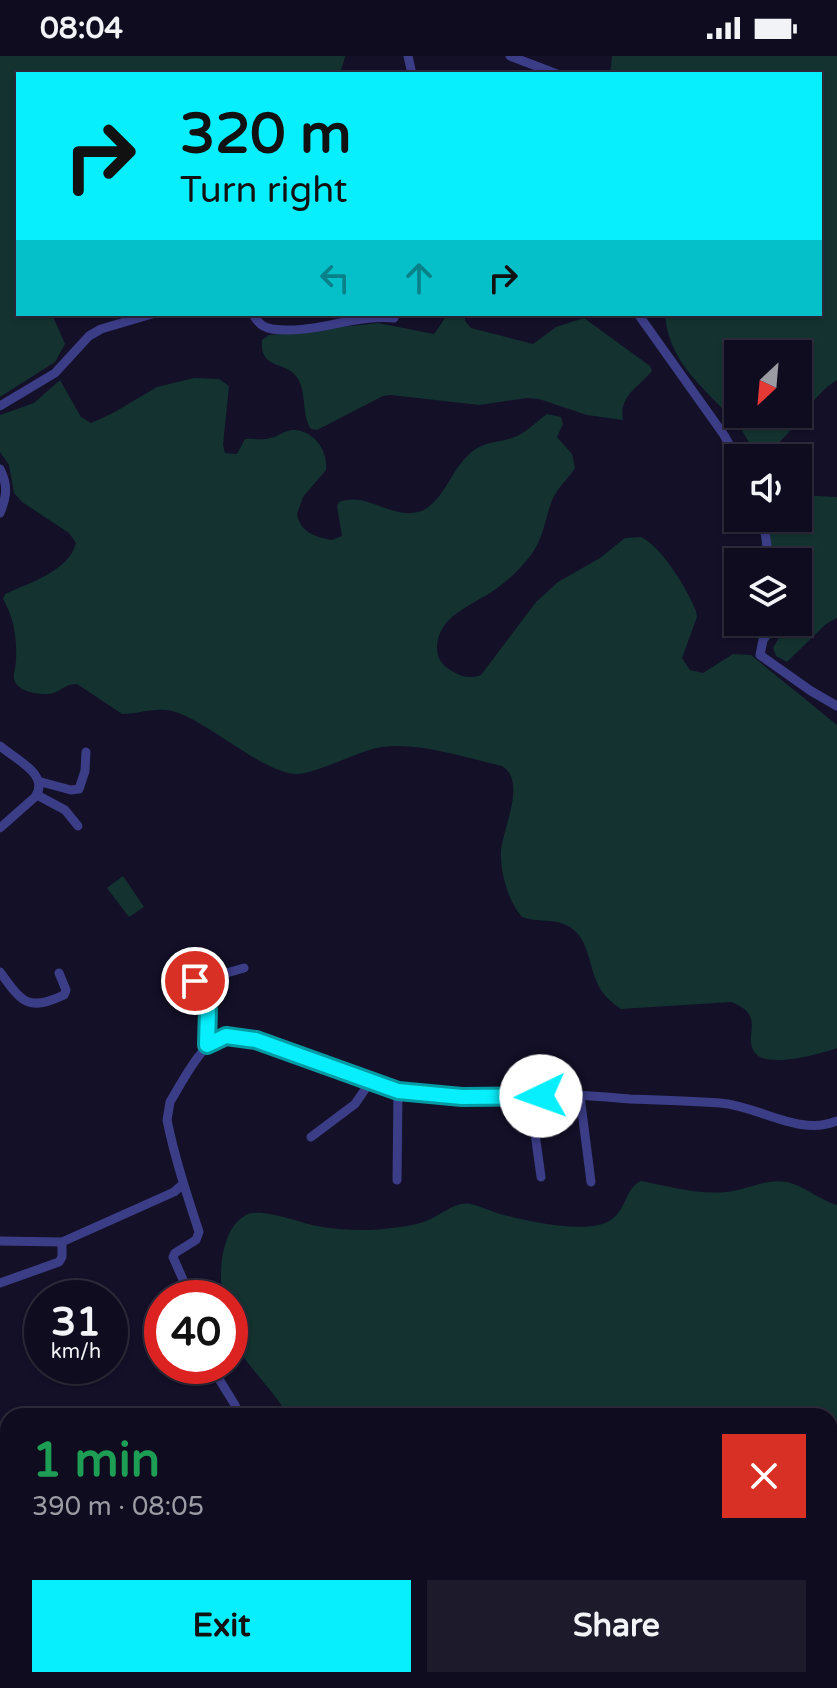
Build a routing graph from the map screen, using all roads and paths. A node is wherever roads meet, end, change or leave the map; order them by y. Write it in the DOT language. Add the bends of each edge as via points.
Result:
graph roads {
  1 [pos="510,56"];
  2 [pos="552,72"];
  3 [pos="145,316"];
  4 [pos="254,316"];
  5 [pos="639,316"];
  6 [pos="394,318"];
  7 [pos="0,406"];
  8 [pos="729,444"];
  9 [pos="0,469"];
  10 [pos="0,513"];
  11 [pos="766,636"];
  12 [pos="837,706"];
  13 [pos="0,746"];
  14 [pos="86,752"];
  15 [pos="41,782"];
  16 [pos="37,795"];
  17 [pos="78,826"];
  18 [pos="0,828"];
  19 [pos="244,968"];
  20 [pos="0,972"];
  21 [pos="59,973"];
  22 [pos="207,1045"];
  23 [pos="370,1082"];
  24 [pos="398,1091"];
  25 [pos="580,1096"];
  26 [pos="530,1097"];
  27 [pos="837,1121"];
  28 [pos="311,1137"];
  29 [pos="541,1177"];
  30 [pos="397,1180"];
  31 [pos="591,1182"];
  32 [pos="182,1185"];
  33 [pos="0,1241"];
  34 [pos="62,1242"];
  35 [pos="183,1280"];
  36 [pos="0,1283"];
  37 [pos="222,1384"];
  38 [pos="236,1408"];
  1 -- 2 [label="street"];
  3 -- 7 [label="street" via="89,336 55,373"];
  4 -- 6 [label="street" via="270,329"];
  5 -- 8 [label="street"];
  9 -- 10 [label="street" via="7,494"];
  11 -- 12 [label="street" via="760,655"];
  13 -- 15 [label="street"];
  14 -- 15 [label="street" via="79,789"];
  15 -- 16 [label="street"];
  16 -- 17 [label="street" via="65,810"];
  16 -- 18 [label="street"];
  19 -- 22 [label="street" via="192,983 208,1009"];
  20 -- 21 [label="street" via="31,1004 64,995"];
  22 -- 23 [label="street" via="226,1036 256,1040"];
  22 -- 32 [label="street" via="167,1111"];
  23 -- 24 [label="street"];
  23 -- 28 [label="street" via="355,1104"];
  24 -- 26 [label="street"];
  24 -- 30 [label="street"];
  25 -- 26 [label="street"];
  25 -- 27 [label="street" via="732,1104 808,1127"];
  25 -- 31 [label="street"];
  26 -- 29 [label="street"];
  32 -- 34 [label="street"];
  32 -- 35 [label="street" via="199,1232 173,1257"];
  33 -- 34 [label="street"];
  34 -- 36 [label="street" via="59,1262"];
  37 -- 38 [label="street"];
}
